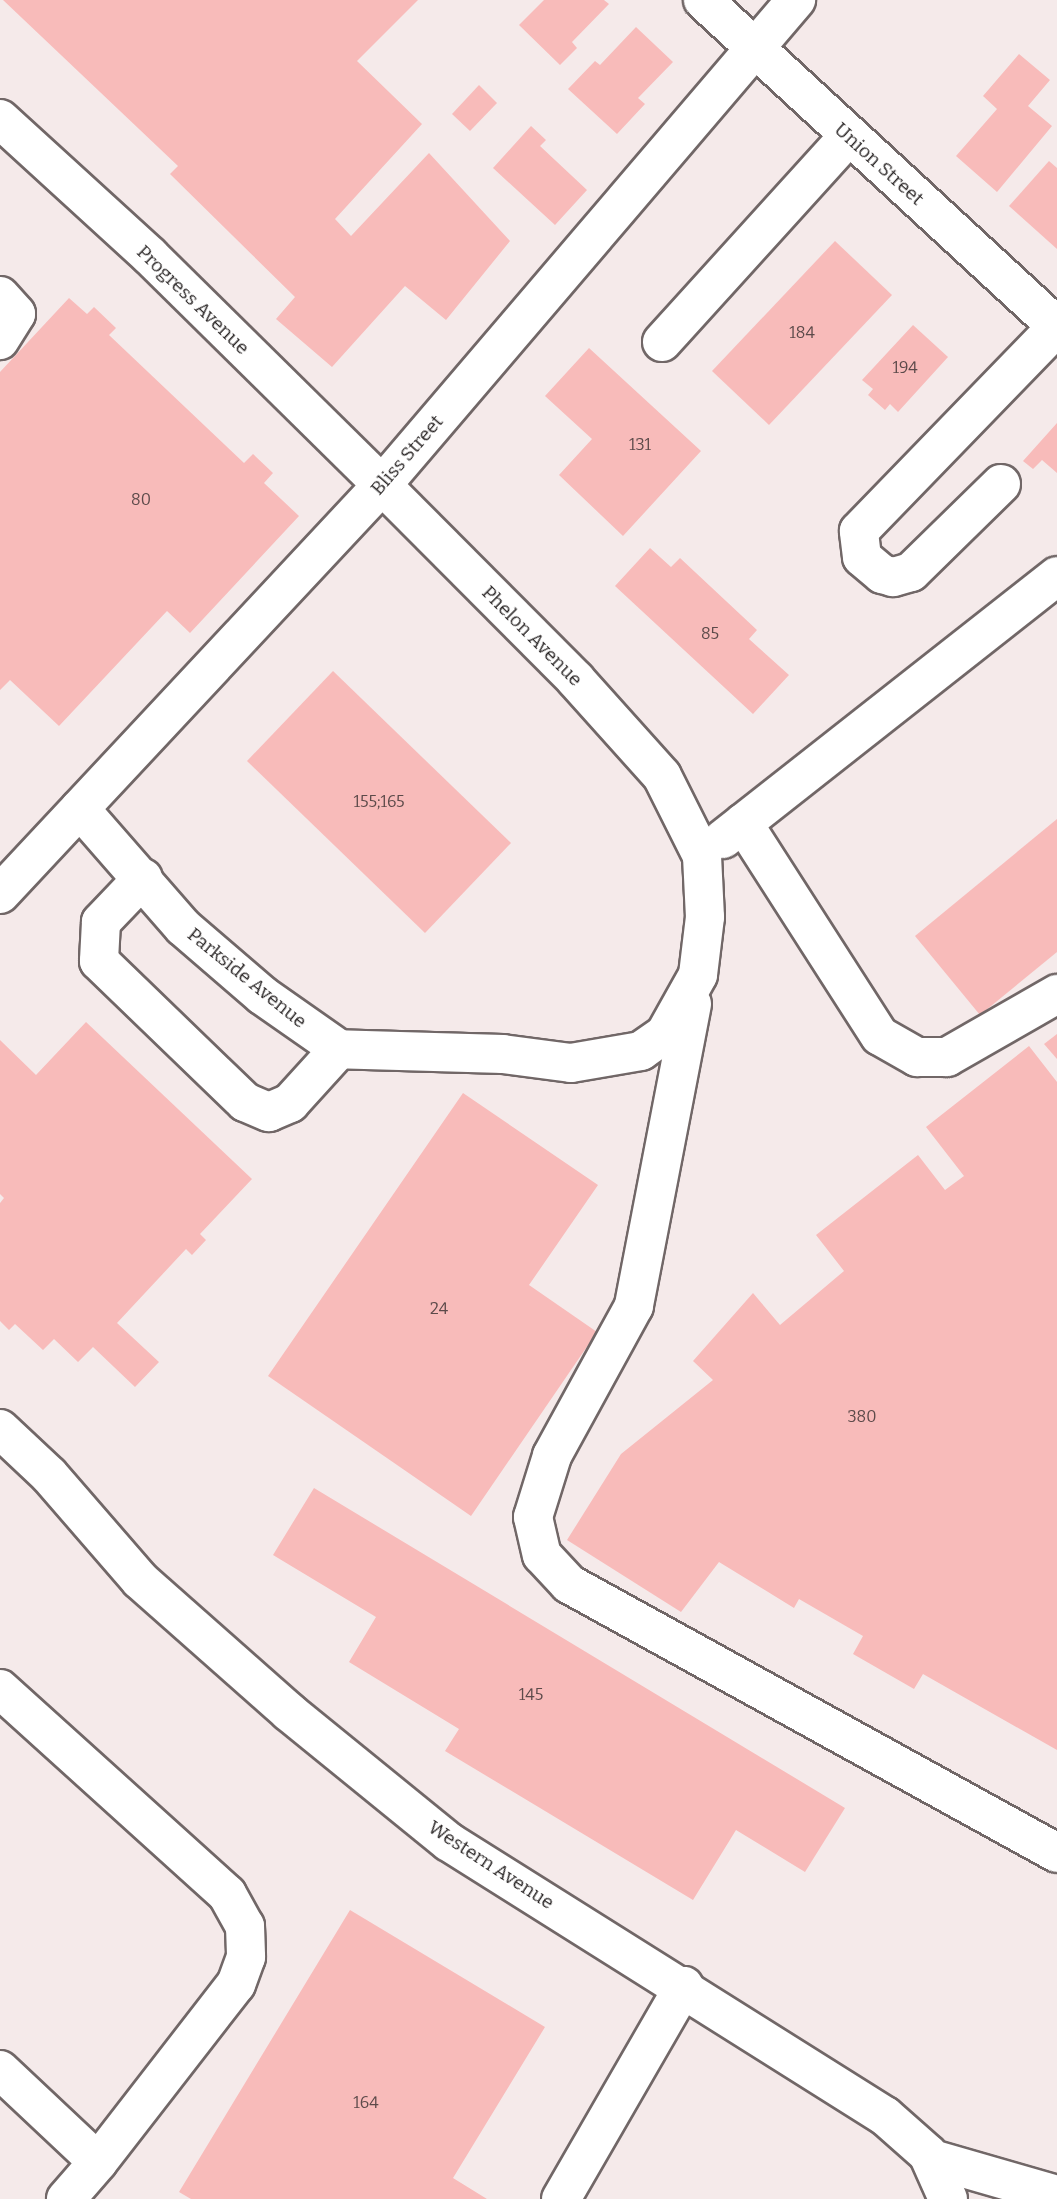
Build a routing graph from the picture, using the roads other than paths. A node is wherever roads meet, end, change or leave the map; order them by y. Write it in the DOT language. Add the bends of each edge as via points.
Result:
graph roads {
  1 [pos="703,0"];
  2 [pos="796,0"];
  3 [pos="755,50"];
  4 [pos="0,119"];
  5 [pos="849,136"];
  6 [pos="0,296"];
  7 [pos="1055,322"];
  8 [pos="0,340"];
  9 [pos="662,342"];
  10 [pos="1001,484"];
  11 [pos="382,485"];
  12 [pos="1057,576"];
  13 [pos="80,809"];
  14 [pos="743,823"];
  15 [pos="702,856"];
  16 [pos="142,878"];
  17 [pos="0,894"];
  18 [pos="698,975"];
  19 [pos="1057,994"];
  20 [pos="340,1049"];
  21 [pos="0,1429"];
  22 [pos="0,1689"];
  23 [pos="1057,1853"];
  24 [pos="684,1986"];
  25 [pos="0,2070"];
  26 [pos="932,2159"];
  27 [pos="98,2162"];
  28 [pos="1057,2195"];
  29 [pos="66,2199"];
  30 [pos="561,2199"];
  31 [pos="948,2199"];
  1 -- 3 [label="street, Union Street"];
  2 -- 3 [label="street, Bliss Street"];
  3 -- 5 [label="street, Union Street"];
  3 -- 11 [label="street, Bliss Street"];
  4 -- 11 [label="street, Progress Avenue" via="150,256"];
  5 -- 7 [label="street, Union Street"];
  5 -- 9 [label="street"];
  6 -- 8 [label="street" via="16,314"];
  7 -- 10 [label="street" via="859,531 862,557 882,574 893,577 911,572"];
  11 -- 13 [label="street, Bliss Street"];
  11 -- 15 [label="street, Phelon Avenue" via="575,679 662,776"];
  12 -- 14 [label="street"];
  13 -- 16 [label="street, Parkside Avenue"];
  13 -- 17 [label="street, Bliss Street"];
  14 -- 15 [label="street"];
  14 -- 19 [label="street" via="880,1036 917,1057 947,1057"];
  15 -- 18 [label="street" via="705,917"];
  16 -- 20 [label="street, Parkside Avenue" via="184,927 262,995"];
  16 -- 20 [label="street" via="101,922 99,961 245,1102 269,1112 290,1103"];
  18 -- 20 [label="street" via="665,1034 641,1051 571,1063 503,1054"];
  18 -- 23 [label="street" via="634,1306 552,1456 533,1517 542,1555 569,1584"];
  21 -- 24 [label="street, Western Avenue" via="49,1475 140,1580 310,1729 449,1842"];
  22 -- 27 [label="street" via="227,1894 245,1926 246,1956 236,1984"];
  24 -- 26 [label="street, Western Avenue" via="885,2116"];
  24 -- 30 [label="street"];
  25 -- 27 [label="street"];
  26 -- 28 [label="street"];
  26 -- 31 [label="street, Western Avenue"];
  27 -- 29 [label="street"];
}
